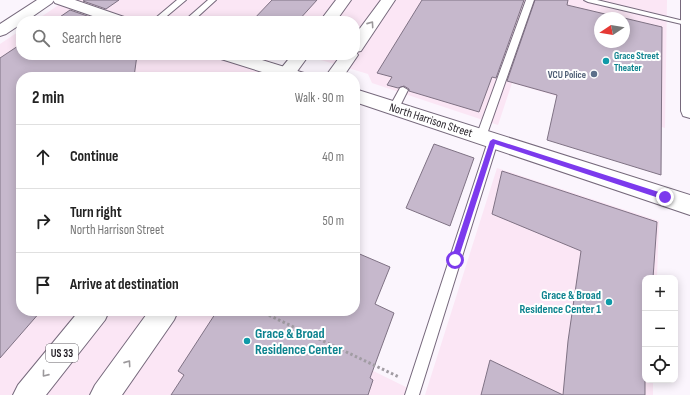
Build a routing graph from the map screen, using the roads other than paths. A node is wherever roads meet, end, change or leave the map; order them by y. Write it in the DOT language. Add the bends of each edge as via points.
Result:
graph roads {
  1 [pos="47,0"];
  2 [pos="60,0"];
  3 [pos="182,0"];
  4 [pos="212,0"];
  5 [pos="344,0"];
  6 [pos="388,0"];
  7 [pos="530,0"];
  8 [pos="588,0"];
  9 [pos="688,0"];
  10 [pos="22,16"];
  11 [pos="107,16"];
  12 [pos="162,16"];
  13 [pos="194,16"];
  14 [pos="332,16"];
  15 [pos="16,20"];
  16 [pos="688,24"];
  17 [pos="0,30"];
  18 [pos="360,40"];
  19 [pos="242,60"];
  20 [pos="298,60"];
  21 [pos="346,60"];
  22 [pos="277,72"];
  23 [pos="291,72"];
  24 [pos="338,72"];
  25 [pos="403,90"];
  26 [pos="360,97"];
  27 [pos="394,108"];
  28 [pos="690,111"];
  29 [pos="487,139"];
  30 [pos="690,205"];
  31 [pos="92,316"];
  32 [pos="161,316"];
  33 [pos="413,390"];
  34 [pos="28,395"];
  35 [pos="105,395"];
  1 -- 10 [label="street"];
  2 -- 11 [label="street"];
  3 -- 12 [label="lane"];
  4 -- 13 [label="lane"];
  5 -- 14 [label="street"];
  18 -- 6 [label="street, one-way"];
  7 -- 29 [label="lane"];
  8 -- 16 [label="lane"];
  9 -- 16 [label="street"];
  15 -- 17 [label="street"];
  16 -- 28 [label="street"];
  19 -- 22 [label="street"];
  20 -- 23 [label="street"];
  21 -- 24 [label="street"];
  25 -- 27 [label="lane"];
  26 -- 27 [label="street, North Harrison Street"];
  27 -- 29 [label="street, North Harrison Street"];
  29 -- 30 [label="street, North Harrison Street"];
  29 -- 33 [label="lane"];
  31 -- 34 [label="street, US 33, one-way"];
  35 -- 32 [label="street, one-way"];
}
